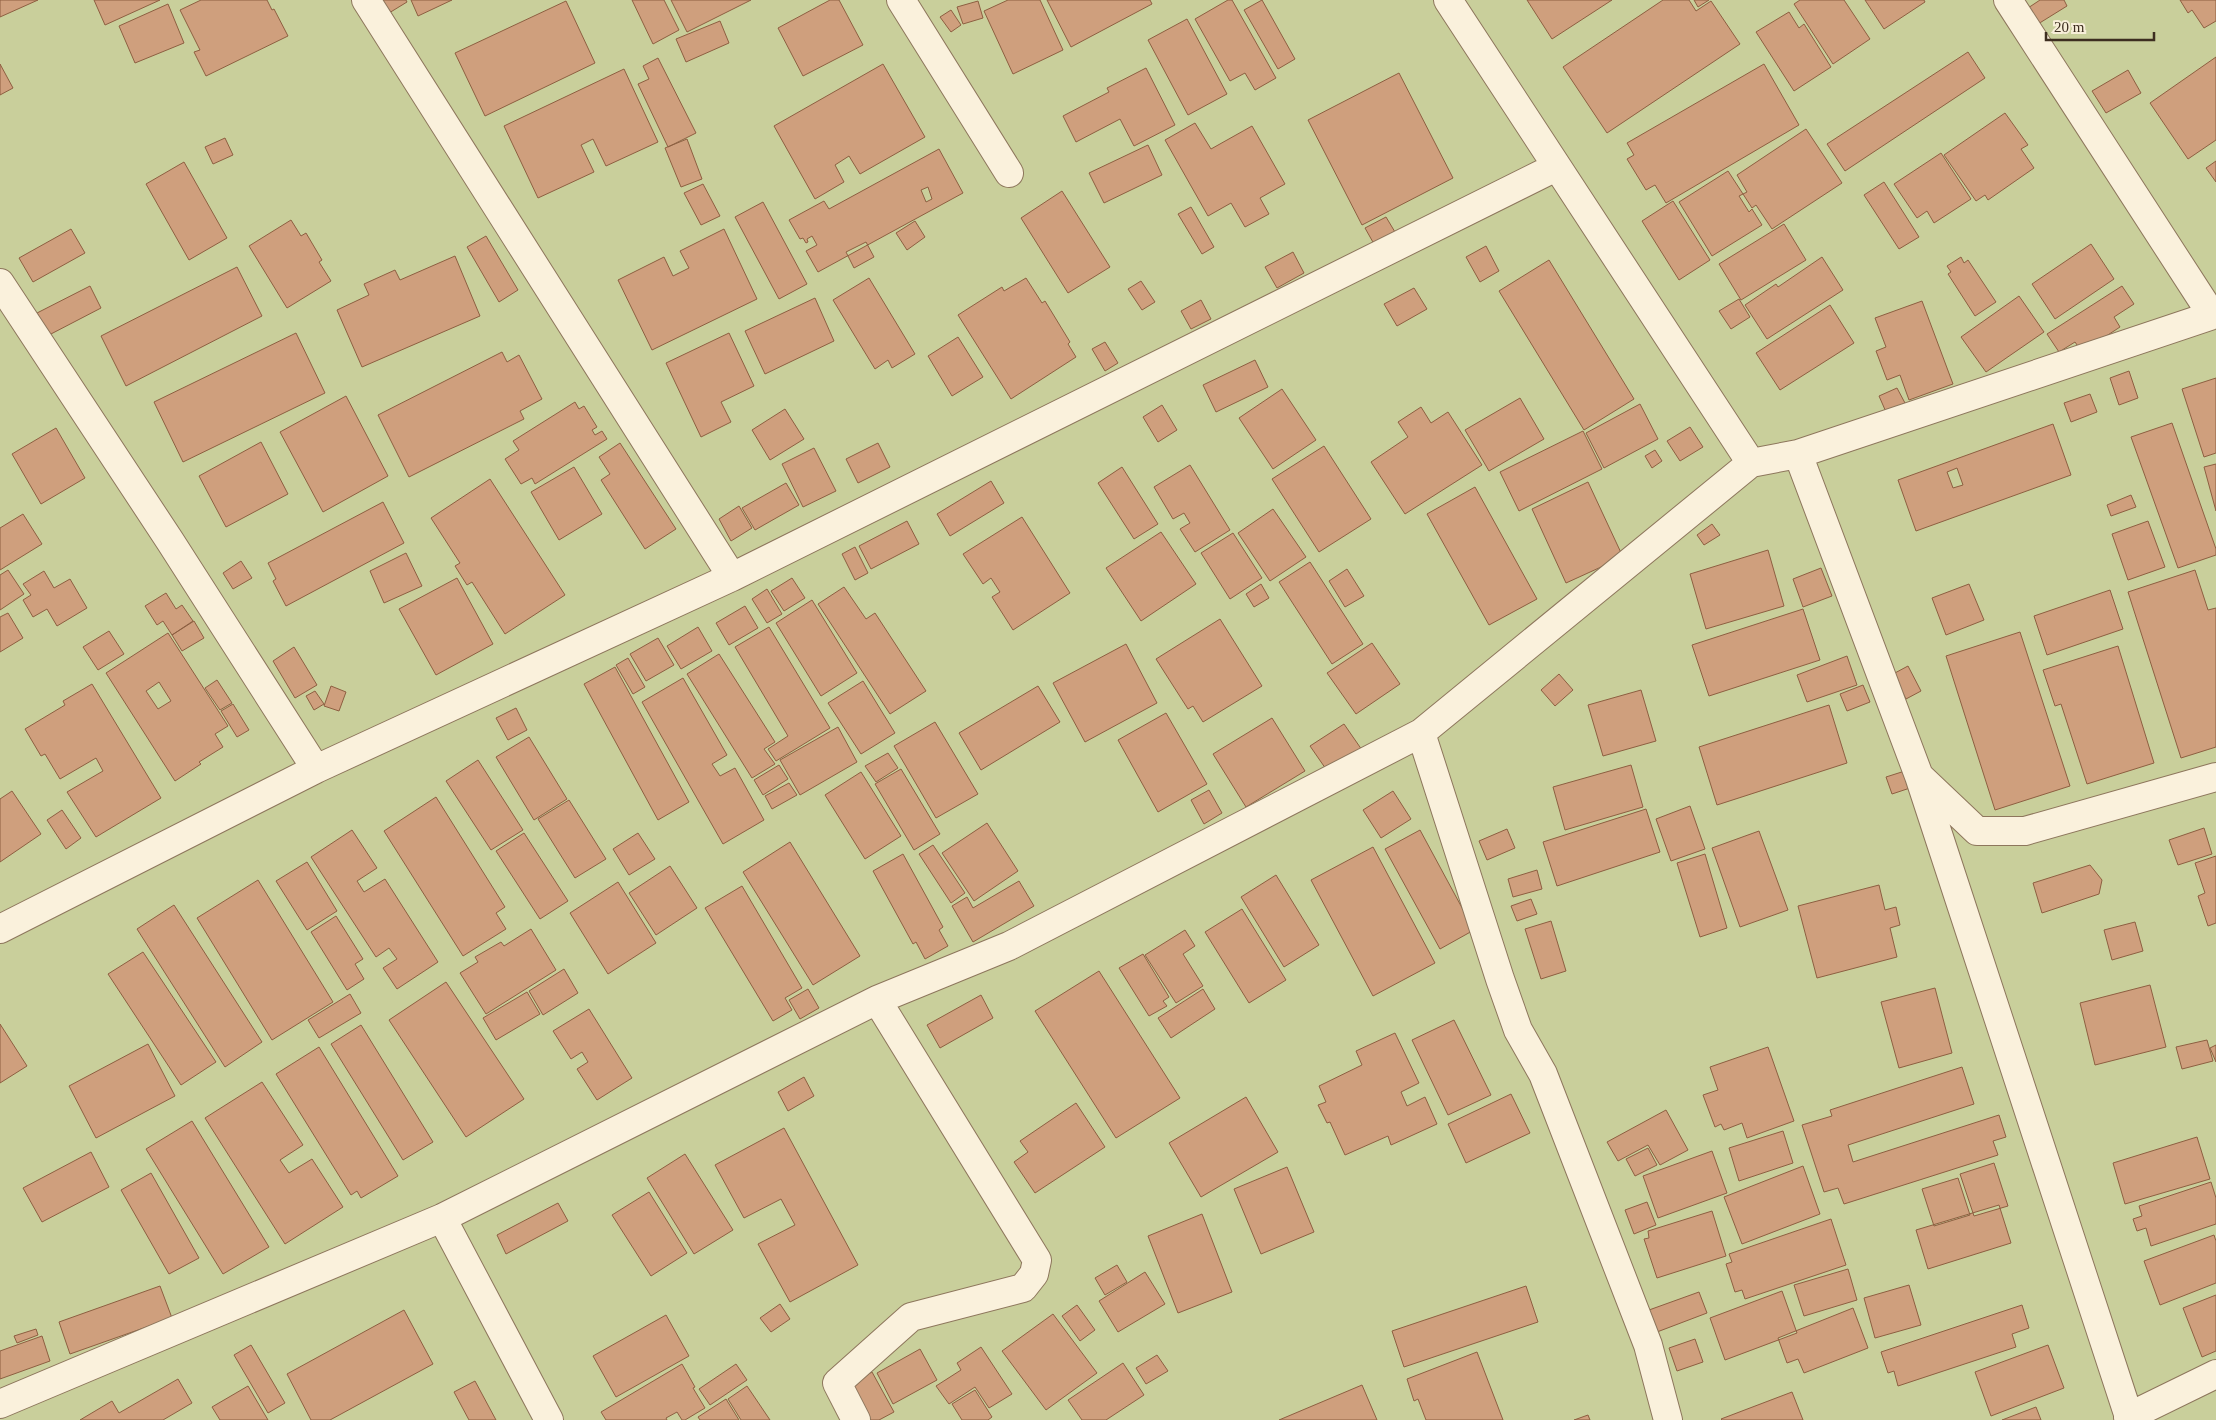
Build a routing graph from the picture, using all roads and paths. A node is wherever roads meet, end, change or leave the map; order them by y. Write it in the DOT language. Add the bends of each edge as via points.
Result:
graph roads {
  1 [pos="366,0"];
  2 [pos="901,0"];
  3 [pos="1448,0"];
  4 [pos="2008,0"];
  5 [pos="1556,167"];
  6 [pos="1009,173"];
  7 [pos="0,283"];
  8 [pos="2214,315"];
  9 [pos="1798,454"];
  10 [pos="1751,463"];
  11 [pos="732,577"];
  12 [pos="1421,733"];
  13 [pos="316,769"];
  14 [pos="1919,776"];
  15 [pos="2216,777"];
  16 [pos="0,929"];
  17 [pos="877,1000"];
  18 [pos="442,1218"];
  19 [pos="2216,1374"];
  20 [pos="6,1409"];
  21 [pos="2129,1418"];
  22 [pos="549,1420"];
  23 [pos="856,1420"];
  24 [pos="1668,1420"];
  1 -- 11 [label="street"];
  2 -- 6 [label="street"];
  3 -- 5 [label="street"];
  4 -- 8 [label="street"];
  5 -- 10 [label="street"];
  5 -- 11 [label="street"];
  7 -- 13 [label="street"];
  8 -- 9 [label="street"];
  9 -- 10 [label="street"];
  9 -- 14 [label="street"];
  10 -- 12 [label="street"];
  11 -- 13 [label="street"];
  12 -- 17 [label="street" via="1009,946"];
  12 -- 24 [label="street" via="1518,1030 1543,1074 1648,1345"];
  13 -- 16 [label="street"];
  14 -- 15 [label="street" via="1978,831 2025,831"];
  14 -- 21 [label="street"];
  17 -- 18 [label="street"];
  17 -- 23 [label="street" via="1037,1260 1034,1274 1023,1288 911,1317 837,1383"];
  18 -- 20 [label="street"];
  18 -- 22 [label="street"];
  19 -- 21 [label="street"];
}
